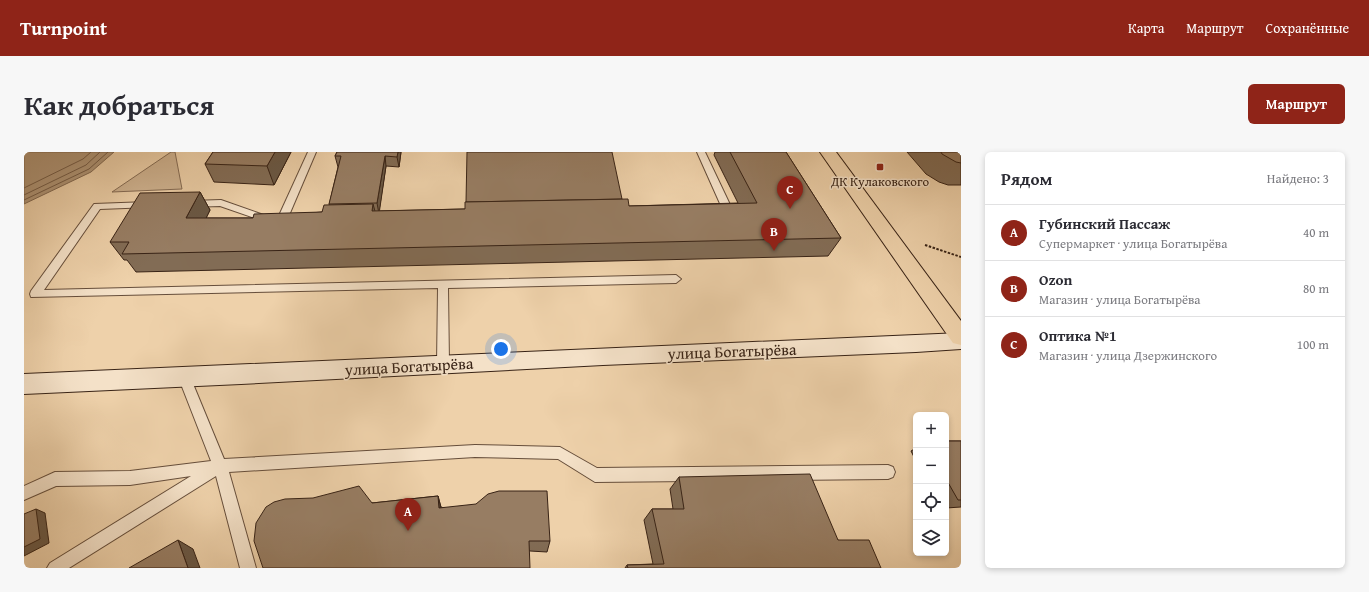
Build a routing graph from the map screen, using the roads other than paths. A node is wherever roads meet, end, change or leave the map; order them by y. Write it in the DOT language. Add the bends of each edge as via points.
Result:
graph roads {
  1 [pos="312,152"];
  2 [pos="702,152"];
  3 [pos="828,152"];
  4 [pos="159,204"];
  5 [pos="182,204"];
  6 [pos="706,211"];
  7 [pos="676,279"];
  8 [pos="443,284"];
  9 [pos="961,337"];
  10 [pos="961,341"];
  11 [pos="443,364"];
  12 [pos="185,379"];
  13 [pos="24,384"];
  14 [pos="220,466"];
  15 [pos="888,472"];
  16 [pos="24,493"];
  17 [pos="55,568"];
  18 [pos="248,568"];
  1 -- 5 [label="lane" via="286,220 268,220 221,203"];
  2 -- 6 [label="lane" via="728,211"];
  3 -- 9 [label="main road"];
  4 -- 8 [label="lane" via="98,206 34,294"];
  7 -- 8 [label="lane"];
  8 -- 11 [label="lane"];
  10 -- 11 [label="main road, улица Богатырёва"];
  11 -- 12 [label="main road, улица Богатырёва"];
  12 -- 13 [label="main road, улица Богатырёва"];
  12 -- 14 [label="lane"];
  14 -- 15 [label="lane" via="475,451 560,453 595,475"];
  14 -- 16 [label="lane" via="130,478 55,478"];
  14 -- 17 [label="lane"];
  14 -- 18 [label="lane"];
}
